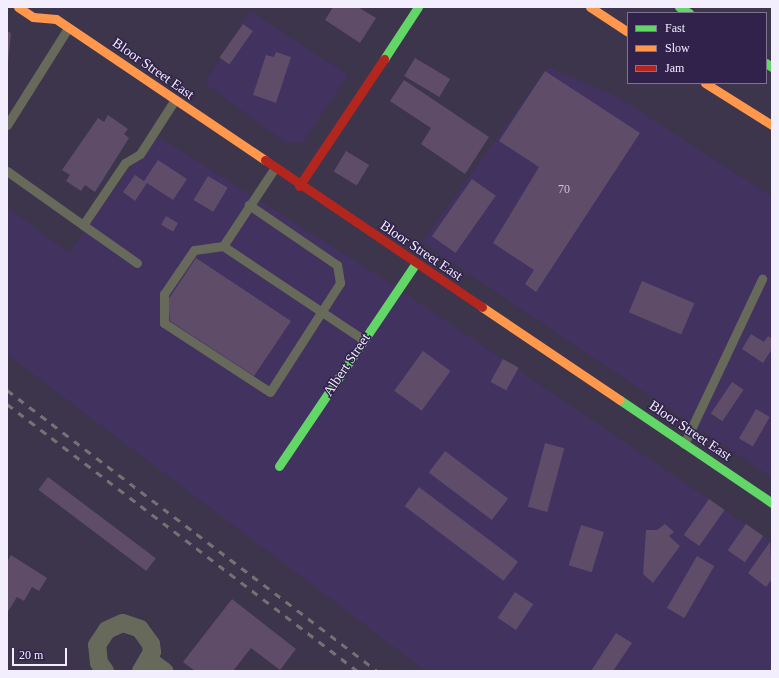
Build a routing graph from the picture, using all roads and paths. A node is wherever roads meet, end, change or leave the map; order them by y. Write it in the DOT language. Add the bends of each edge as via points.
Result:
graph roads {
  1 [pos="18,7"];
  2 [pos="51,7"];
  3 [pos="418,7"];
  4 [pos="590,7"];
  5 [pos="56,19"];
  6 [pos="68,28"];
  7 [pos="627,31"];
  8 [pos="707,84"];
  9 [pos="174,100"];
  10 [pos="7,125"];
  11 [pos="772,125"];
  12 [pos="274,169"];
  13 [pos="7,171"];
  14 [pos="299,186"];
  15 [pos="249,205"];
  16 [pos="83,224"];
  17 [pos="223,246"];
  18 [pos="137,263"];
  19 [pos="415,264"];
  20 [pos="762,279"];
  21 [pos="323,314"];
  22 [pos="364,340"];
  23 [pos="684,444"];
  24 [pos="279,466"];
  25 [pos="772,503"];
  26 [pos="145,665"];
  27 [pos="105,671"];
  28 [pos="164,671"];
  1 -- 5 [label="main road" via="33,17"];
  2 -- 5 [label="main road"];
  3 -- 14 [label="main road"];
  4 -- 7 [label="main road"];
  5 -- 6 [label="main road, Bloor Street East"];
  6 -- 9 [label="main road, Bloor Street East"];
  6 -- 10 [label="lane"];
  8 -- 11 [label="main road"];
  9 -- 12 [label="main road, Bloor Street East"];
  9 -- 16 [label="lane" via="140,154 125,163"];
  12 -- 14 [label="main road, Bloor Street East"];
  12 -- 15 [label="lane"];
  13 -- 16 [label="lane"];
  14 -- 19 [label="main road, Bloor Street East"];
  15 -- 17 [label="lane"];
  15 -- 21 [label="lane" via="337,266 340,283"];
  16 -- 18 [label="lane"];
  17 -- 21 [label="lane"];
  17 -- 21 [label="lane" via="194,250 164,294 164,323 270,392"];
  19 -- 22 [label="main road, Albert Street"];
  19 -- 23 [label="main road, Bloor Street East"];
  20 -- 23 [label="lane"];
  21 -- 22 [label="lane"];
  22 -- 24 [label="main road, Albert Street"];
  23 -- 25 [label="main road, Bloor Street East"];
  26 -- 27 [label="street" via="152,652 147,635 132,625 115,625 107,630 97,645 97,654"];
  26 -- 28 [label="street"];
}
